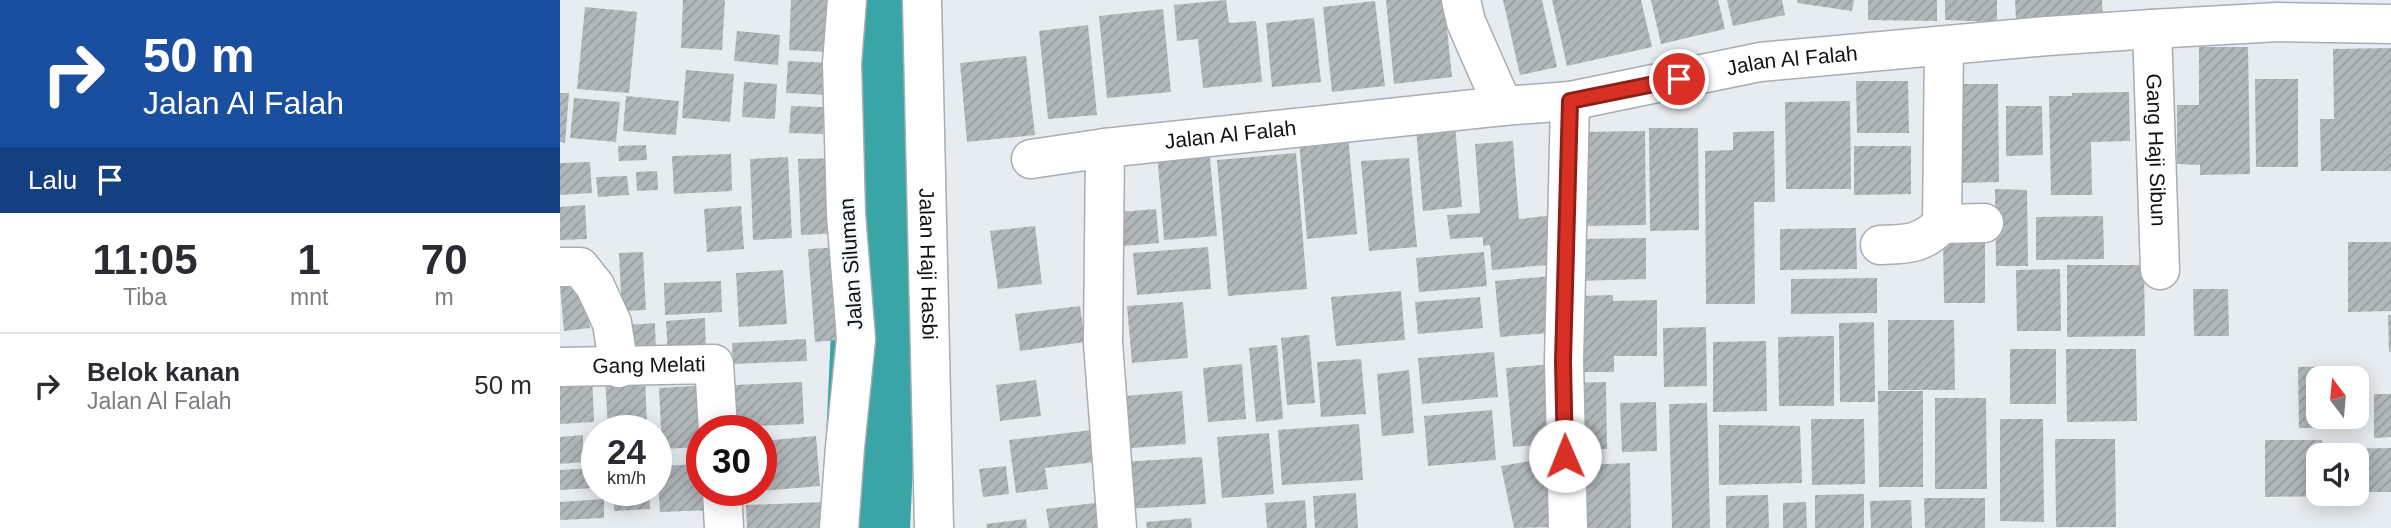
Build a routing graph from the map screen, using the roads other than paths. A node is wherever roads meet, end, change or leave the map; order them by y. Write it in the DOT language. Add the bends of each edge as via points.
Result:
graph roads {
  1 [pos="847,0"];
  2 [pos="922,0"];
  3 [pos="1461,0"];
  4 [pos="2391,24"];
  5 [pos="2152,29"];
  6 [pos="1944,46"];
  7 [pos="1570,101"];
  8 [pos="1503,106"];
  9 [pos="1105,148"];
  10 [pos="1031,159"];
  11 [pos="1983,223"];
  12 [pos="1942,224"];
  13 [pos="1880,245"];
  14 [pos="560,267"];
  15 [pos="2160,270"];
  16 [pos="560,367"];
  17 [pos="619,368"];
  18 [pos="717,415"];
  19 [pos="723,506"];
  20 [pos="724,528"];
  21 [pos="839,528"];
  22 [pos="934,528"];
  23 [pos="1116,528"];
  24 [pos="1568,528"];
  1 -- 21 [label="street, Jalan Siluman" via="843,105 856,339"];
  2 -- 22 [label="street, Jalan Haji Hasbi"];
  3 -- 8 [label="street"];
  4 -- 5 [label="street, Jalan Al Falah" via="2278,22"];
  5 -- 6 [label="street, Jalan Al Falah"];
  5 -- 15 [label="street, Gang Haji Sibun"];
  6 -- 7 [label="street, Jalan Al Falah" via="1760,62"];
  6 -- 12 [label="street"];
  7 -- 8 [label="street, Jalan Al Falah"];
  7 -- 24 [label="street" via="1563,361"];
  8 -- 9 [label="street, Jalan Al Falah"];
  9 -- 10 [label="street, Jalan Al Falah"];
  9 -- 23 [label="street" via="1103,343"];
  11 -- 12 [label="street"];
  12 -- 13 [label="street" via="1928,238"];
  14 -- 17 [label="street" via="580,267 595,286 612,323"];
  16 -- 17 [label="street, Gang Melati"];
  17 -- 18 [label="street, Gang Melati" via="714,364"];
  19 -- 20 [label="street"];
}
